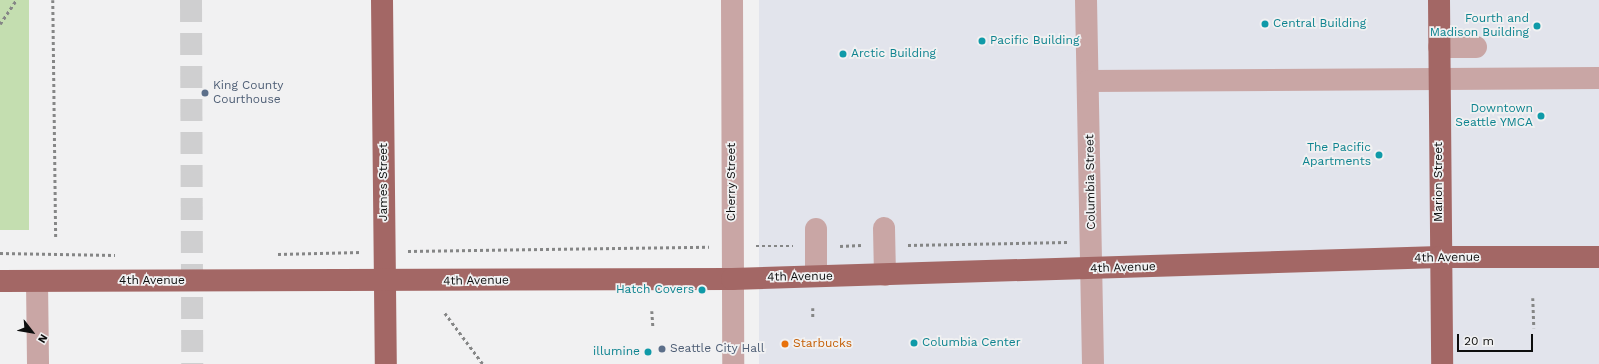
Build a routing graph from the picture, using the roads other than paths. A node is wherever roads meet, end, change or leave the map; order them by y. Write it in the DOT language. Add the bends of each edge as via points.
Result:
graph roads {
  1 [pos="382,0"];
  2 [pos="732,0"];
  3 [pos="1086,0"];
  4 [pos="1439,0"];
  5 [pos="1439,47"];
  6 [pos="1476,47"];
  7 [pos="1439,77"];
  8 [pos="1599,78"];
  9 [pos="1088,81"];
  10 [pos="884,228"];
  11 [pos="816,229"];
  12 [pos="1440,257"];
  13 [pos="1599,257"];
  14 [pos="1093,268"];
  15 [pos="885,275"];
  16 [pos="816,276"];
  17 [pos="732,279"];
  18 [pos="0,281"];
  19 [pos="37,281"];
  20 [pos="385,281"];
  21 [pos="38,364"];
  22 [pos="386,364"];
  23 [pos="733,364"];
  24 [pos="1093,364"];
  25 [pos="1442,364"];
  1 -- 20 [label="main road, James Street"];
  2 -- 17 [label="street, Cherry Street"];
  3 -- 9 [label="street, Columbia Street"];
  4 -- 5 [label="main road, Marion Street"];
  5 -- 6 [label="street"];
  5 -- 7 [label="main road, Marion Street"];
  7 -- 8 [label="street"];
  7 -- 9 [label="street"];
  7 -- 12 [label="main road, Marion Street"];
  9 -- 14 [label="street, Columbia Street"];
  10 -- 15 [label="street"];
  11 -- 16 [label="street"];
  12 -- 13 [label="main road, 4th Avenue"];
  12 -- 14 [label="main road, 4th Avenue"];
  12 -- 25 [label="main road, Marion Street"];
  14 -- 15 [label="main road, 4th Avenue"];
  14 -- 24 [label="street, Columbia Street"];
  15 -- 16 [label="main road, 4th Avenue"];
  16 -- 17 [label="main road, 4th Avenue"];
  17 -- 20 [label="main road, 4th Avenue"];
  17 -- 23 [label="street, Cherry Street"];
  18 -- 19 [label="main road, 4th Avenue"];
  19 -- 20 [label="main road, 4th Avenue"];
  19 -- 21 [label="street"];
  20 -- 22 [label="main road, James Street"];
}
